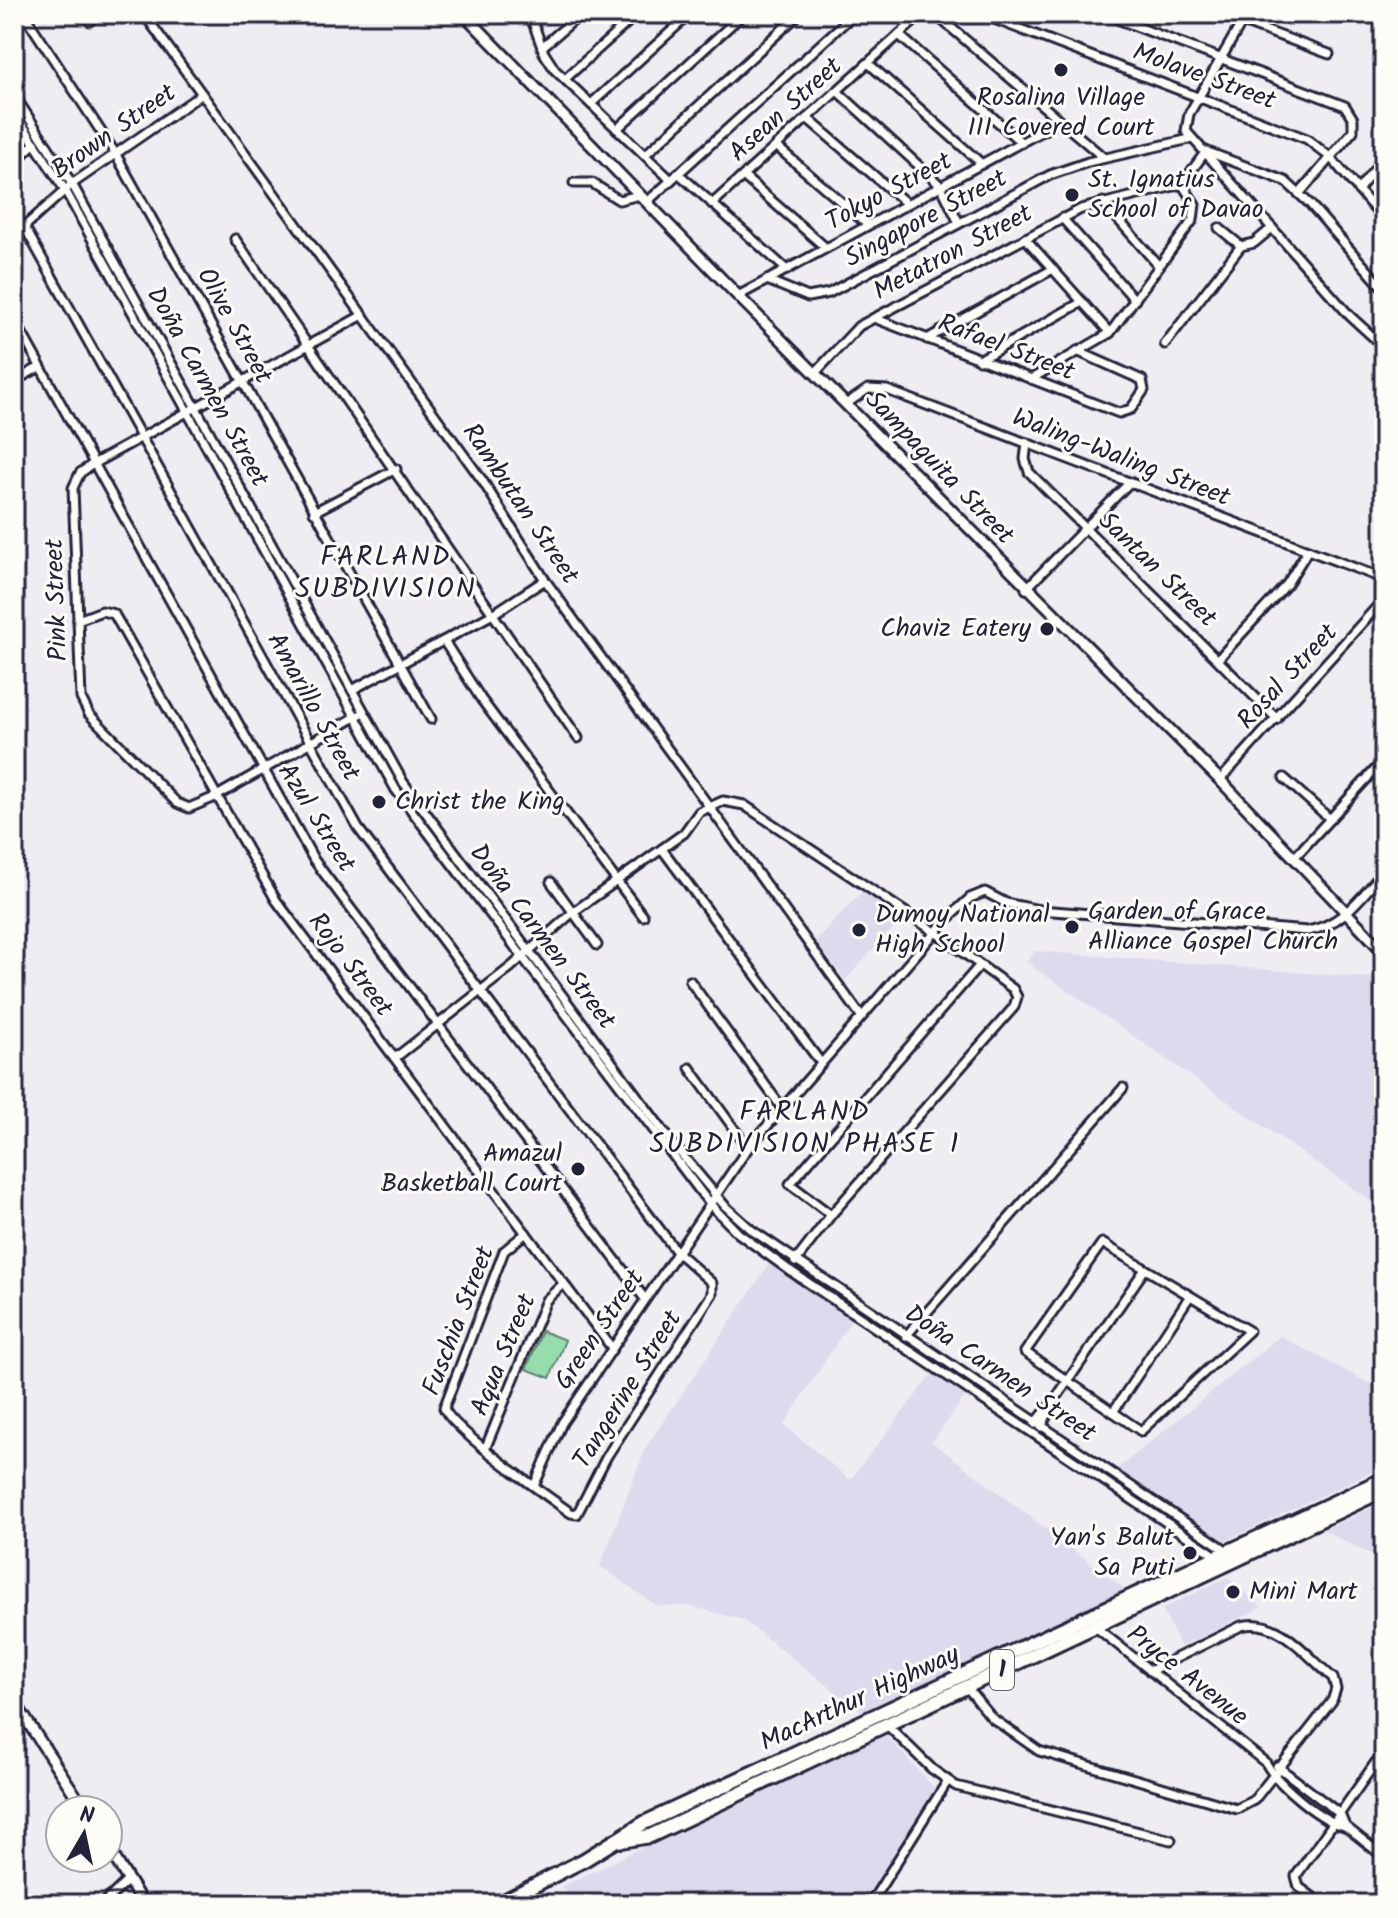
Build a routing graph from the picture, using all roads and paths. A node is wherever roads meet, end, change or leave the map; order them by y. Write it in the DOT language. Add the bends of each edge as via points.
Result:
graph roads {
  1 [pos="24,14"];
  2 [pos="144,14"];
  3 [pos="464,14"];
  4 [pos="530,14"];
  5 [pos="581,14"];
  6 [pos="637,14"];
  7 [pos="690,14"];
  8 [pos="743,14"];
  9 [pos="799,14"];
  10 [pos="854,14"];
  11 [pos="922,14"];
  12 [pos="935,14"];
  13 [pos="981,14"];
  14 [pos="1104,14"];
  15 [pos="1221,14"];
  16 [pos="1242,22"];
  17 [pos="899,35"];
  18 [pos="542,47"];
  19 [pos="1329,54"];
  20 [pos="1221,57"];
  21 [pos="868,63"];
  22 [pos="565,79"];
  23 [pos="837,91"];
  24 [pos="202,94"];
  25 [pos="14,95"];
  26 [pos="1199,96"];
  27 [pos="591,104"];
  28 [pos="14,112"];
  29 [pos="807,118"];
  30 [pos="1059,122"];
  31 [pos="617,129"];
  32 [pos="1190,139"];
  33 [pos="35,143"];
  34 [pos="1022,143"];
  35 [pos="776,146"];
  36 [pos="1206,151"];
  37 [pos="115,153"];
  38 [pos="645,155"];
  39 [pos="1104,158"];
  40 [pos="1331,158"];
  41 [pos="1384,158"];
  42 [pos="14,161"];
  43 [pos="982,164"];
  44 [pos="678,173"];
  45 [pos="743,176"];
  46 [pos="671,180"];
  47 [pos="574,183"];
  48 [pos="72,184"];
  49 [pos="1182,184"];
  50 [pos="941,186"];
  51 [pos="65,190"];
  52 [pos="1358,190"];
  53 [pos="1300,193"];
  54 [pos="643,198"];
  55 [pos="1103,202"];
  56 [pos="712,204"];
  57 [pos="907,204"];
  58 [pos="1062,218"];
  59 [pos="1384,220"];
  60 [pos="959,223"];
  61 [pos="868,225"];
  62 [pos="24,226"];
  63 [pos="1219,228"];
  64 [pos="1272,228"];
  65 [pos="14,236"];
  66 [pos="1025,238"];
  67 [pos="235,239"];
  68 [pos="1241,246"];
  69 [pos="826,248"];
  70 [pos="1158,265"];
  71 [pos="1053,269"];
  72 [pos="787,270"];
  73 [pos="767,280"];
  74 [pos="1384,289"];
  75 [pos="738,296"];
  76 [pos="1135,300"];
  77 [pos="1082,302"];
  78 [pos="363,315"];
  79 [pos="874,318"];
  80 [pos="14,319"];
  81 [pos="1110,333"];
  82 [pos="927,339"];
  83 [pos="1165,344"];
  84 [pos="311,346"];
  85 [pos="1384,347"];
  86 [pos="1077,351"];
  87 [pos="979,360"];
  88 [pos="40,367"];
  89 [pos="815,373"];
  90 [pos="1031,379"];
  91 [pos="14,381"];
  92 [pos="243,383"];
  93 [pos="846,404"];
  94 [pos="195,407"];
  95 [pos="185,412"];
  96 [pos="142,438"];
  97 [pos="1027,443"];
  98 [pos="93,464"];
  99 [pos="396,469"];
  100 [pos="1130,482"];
  101 [pos="314,512"];
  102 [pos="1087,529"];
  103 [pos="1308,550"];
  104 [pos="1384,579"];
  105 [pos="545,580"];
  106 [pos="1026,589"];
  107 [pos="1384,599"];
  108 [pos="493,614"];
  109 [pos="78,620"];
  110 [pos="444,641"];
  111 [pos="1219,658"];
  112 [pos="399,664"];
  113 [pos="352,690"];
  114 [pos="360,714"];
  115 [pos="431,719"];
  116 [pos="1277,719"];
  117 [pos="578,738"];
  118 [pos="310,742"];
  119 [pos="1384,760"];
  120 [pos="389,768"];
  121 [pos="262,770"];
  122 [pos="1284,778"];
  123 [pos="1220,780"];
  124 [pos="215,797"];
  125 [pos="414,798"];
  126 [pos="406,804"];
  127 [pos="709,807"];
  128 [pos="1330,819"];
  129 [pos="662,849"];
  130 [pos="1294,858"];
  131 [pos="455,860"];
  132 [pos="1384,871"];
  133 [pos="618,880"];
  134 [pos="551,882"];
  135 [pos="1348,912"];
  136 [pos="572,913"];
  137 [pos="643,916"];
  138 [pos="935,932"];
  139 [pos="597,945"];
  140 [pos="1384,952"];
  141 [pos="525,953"];
  142 [pos="980,965"];
  143 [pos="690,981"];
  144 [pos="481,990"];
  145 [pos="861,1016"];
  146 [pos="437,1024"];
  147 [pos="395,1058"];
  148 [pos="821,1063"];
  149 [pos="690,1068"];
  150 [pos="1123,1088"];
  151 [pos="632,1096"];
  152 [pos="782,1108"];
  153 [pos="748,1148"];
  154 [pos="715,1194"];
  155 [pos="709,1203"];
  156 [pos="831,1215"];
  157 [pos="526,1233"];
  158 [pos="676,1251"];
  159 [pos="795,1260"];
  160 [pos="1145,1269"];
  161 [pos="789,1270"];
  162 [pos="564,1283"];
  163 [pos="1190,1296"];
  164 [pos="645,1299"];
  165 [pos="906,1335"];
  166 [pos="899,1344"];
  167 [pos="612,1348"];
  168 [pos="1068,1381"];
  169 [pos="1113,1412"];
  170 [pos="1038,1424"];
  171 [pos="1032,1432"];
  172 [pos="486,1447"];
  173 [pos="1384,1479"];
  174 [pos="534,1486"];
  175 [pos="1384,1490"];
  176 [pos="1228,1558"];
  177 [pos="1090,1623"];
  178 [pos="1150,1671"];
  179 [pos="962,1682"];
  180 [pos="14,1701"];
  181 [pos="886,1724"];
  182 [pos="1384,1758"];
  183 [pos="1266,1763"];
  184 [pos="1280,1767"];
  185 [pos="1273,1777"];
  186 [pos="947,1782"];
  187 [pos="75,1794"];
  188 [pos="1340,1814"];
  189 [pos="1333,1824"];
  190 [pos="1345,1826"];
  191 [pos="1171,1840"];
  192 [pos="617,1841"];
  193 [pos="1384,1857"];
  194 [pos="124,1873"];
  195 [pos="128,1880"];
  196 [pos="103,1904"];
  197 [pos="143,1904"];
  198 [pos="498,1904"];
  199 [pos="870,1904"];
  200 [pos="1322,1904"];
  1 -- 37 [label="street, Olive Street"];
  2 -- 24 [label="street, Rambutan Street"];
  3 -- 54 [label="street, Sampaguita Street"];
  4 -- 18 [label="street"];
  5 -- 18 [label="street"];
  6 -- 22 [label="street"];
  7 -- 27 [label="street"];
  8 -- 31 [label="street"];
  9 -- 38 [label="street"];
  10 -- 44 [label="street"];
  11 -- 17 [label="street, Asean Street"];
  12 -- 30 [label="street"];
  13 -- 26 [label="street, Molave Street"];
  14 -- 20 [label="street"];
  15 -- 16 [label="street"];
  16 -- 19 [label="street"];
  16 -- 20 [label="street"];
  17 -- 21 [label="street, Asean Street"];
  17 -- 34 [label="street"];
  18 -- 22 [label="street"];
  20 -- 26 [label="street"];
  20 -- 40 [label="street" via="1336,100 1353,119 1353,131"];
  21 -- 23 [label="street, Asean Street"];
  21 -- 43 [label="street"];
  22 -- 27 [label="street"];
  23 -- 29 [label="street, Asean Street"];
  23 -- 50 [label="street"];
  24 -- 37 [label="street, Brown Street"];
  24 -- 78 [label="street, Rambutan Street"];
  25 -- 48 [label="street, Doña Carmen Street"];
  26 -- 32 [label="street" via="1187,121"];
  26 -- 40 [label="street, Molave Street" via="1293,132"];
  27 -- 31 [label="street"];
  28 -- 33 [label="street, Doña Carmen Street"];
  29 -- 35 [label="street, Asean Street"];
  29 -- 57 [label="street"];
  30 -- 34 [label="street, Tokyo Street"];
  30 -- 39 [label="street"];
  31 -- 38 [label="street"];
  32 -- 36 [label="street"];
  32 -- 39 [label="street, Singapore Street"];
  33 -- 42 [label="street"];
  33 -- 51 [label="street, Doña Carmen Street"];
  34 -- 43 [label="street, Tokyo Street"];
  35 -- 45 [label="street, Asean Street"];
  35 -- 61 [label="street"];
  36 -- 49 [label="street"];
  36 -- 53 [label="street" via="1274,175"];
  36 -- 64 [label="street"];
  37 -- 48 [label="street, Brown Street"];
  37 -- 92 [label="street, Olive Street"];
  38 -- 46 [label="street"];
  39 -- 60 [label="street, Singapore Street" via="1050,175"];
  40 -- 52 [label="street, Molave Street"];
  40 -- 53 [label="street"];
  41 -- 52 [label="street"];
  43 -- 50 [label="street, Tokyo Street"];
  44 -- 46 [label="street"];
  44 -- 56 [label="street"];
  45 -- 56 [label="street, Asean Street"];
  45 -- 69 [label="street"];
  46 -- 54 [label="street"];
  47 -- 54 [label="street" via="592,183 619,200"];
  48 -- 51 [label="street, Brown Street"];
  48 -- 94 [label="street, Doña Carmen Street"];
  49 -- 55 [label="street, Metatron Street"];
  49 -- 70 [label="street" via="1195,204 1195,215"];
  50 -- 57 [label="street, Tokyo Street"];
  50 -- 60 [label="street"];
  51 -- 62 [label="street, Brown Street"];
  51 -- 95 [label="street, Doña Carmen Street"];
  52 -- 59 [label="street, Molave Street"];
  53 -- 74 [label="street"];
  54 -- 75 [label="street, Sampaguita Street"];
  55 -- 58 [label="street, Metatron Street"];
  55 -- 70 [label="street"];
  56 -- 72 [label="street"];
  57 -- 61 [label="street, Tokyo Street"];
  58 -- 66 [label="street, Metatron Street"];
  58 -- 76 [label="street"];
  60 -- 73 [label="street, Singapore Street" via="816,297"];
  61 -- 69 [label="street, Tokyo Street"];
  62 -- 65 [label="street, Brown Street"];
  62 -- 96 [label="street, Amarillo Street"];
  63 -- 68 [label="street"];
  64 -- 68 [label="street"];
  64 -- 85 [label="street"];
  66 -- 71 [label="street"];
  66 -- 79 [label="street, Metatron Street"];
  67 -- 84 [label="street"];
  68 -- 83 [label="street"];
  69 -- 72 [label="street, Tokyo Street"];
  70 -- 76 [label="street"];
  71 -- 77 [label="street"];
  71 -- 82 [label="street"];
  72 -- 73 [label="street, Tokyo Street"];
  73 -- 75 [label="street, Tokyo Street"];
  75 -- 89 [label="street, Sampaguita Street"];
  76 -- 81 [label="street"];
  77 -- 81 [label="street"];
  77 -- 87 [label="street"];
  78 -- 84 [label="street"];
  78 -- 105 [label="street, Rambutan Street" via="482,480"];
  79 -- 82 [label="street, Rafael Street"];
  79 -- 89 [label="street, Metatron Street" via="848,335"];
  80 -- 88 [label="street, Azul Street"];
  81 -- 86 [label="street"];
  82 -- 87 [label="street, Rafael Street"];
  84 -- 92 [label="street"];
  84 -- 99 [label="street"];
  86 -- 90 [label="street"];
  86 -- 90 [label="street, Rafael Street" via="1142,380 1143,394 1124,414"];
  87 -- 90 [label="street, Rafael Street"];
  88 -- 91 [label="street"];
  88 -- 98 [label="street, Azul Street"];
  89 -- 93 [label="street, Sampaguita Street"];
  92 -- 94 [label="street"];
  92 -- 101 [label="street, Olive Street"];
  93 -- 97 [label="street, Waling-Waling Street" via="868,389 887,390"];
  93 -- 106 [label="street, Sampaguita Street"];
  94 -- 95 [label="street"];
  94 -- 113 [label="street, Doña Carmen Street"];
  95 -- 96 [label="street"];
  95 -- 114 [label="street, Doña Carmen Street"];
  96 -- 98 [label="street"];
  96 -- 118 [label="street, Amarillo Street"];
  97 -- 100 [label="street, Waling-Waling Street"];
  97 -- 102 [label="street, Santan Street" via="1029,472"];
  98 -- 109 [label="street, Pink Street" via="80,473 73,488"];
  98 -- 121 [label="street, Azul Street"];
  99 -- 101 [label="street"];
  99 -- 108 [label="street"];
  100 -- 102 [label="street"];
  100 -- 103 [label="street, Waling-Waling Street"];
  101 -- 112 [label="street, Olive Street"];
  102 -- 106 [label="street"];
  102 -- 111 [label="street, Santan Street"];
  103 -- 104 [label="street, Waling-Waling Street"];
  103 -- 111 [label="street" via="1287,584"];
  105 -- 108 [label="street"];
  105 -- 127 [label="street, Rambutan Street"];
  106 -- 123 [label="street, Sampaguita Street"];
  107 -- 116 [label="street, Rosal Street"];
  108 -- 110 [label="street"];
  108 -- 117 [label="street"];
  109 -- 124 [label="street, Rojo Street" via="102,611 114,614"];
  109 -- 124 [label="street, Pink Street" via="84,706 185,807"];
  110 -- 112 [label="street"];
  110 -- 133 [label="street" via="481,699"];
  111 -- 116 [label="street, Santan Street"];
  112 -- 113 [label="street"];
  112 -- 115 [label="street, Olive Street"];
  113 -- 114 [label="street, Doña Carmen Street"];
  114 -- 118 [label="street"];
  114 -- 120 [label="street, Doña Carmen Street"];
  116 -- 123 [label="street, Rosal Street"];
  118 -- 121 [label="street"];
  118 -- 144 [label="street, Amarillo Street" via="364,836"];
  119 -- 128 [label="street"];
  120 -- 125 [label="street, Doña Carmen Street"];
  120 -- 126 [label="street, Doña Carmen Street"];
  121 -- 124 [label="street"];
  121 -- 146 [label="street, Azul Street" via="314,860"];
  122 -- 128 [label="street"];
  123 -- 130 [label="street, Sampaguita Street"];
  124 -- 147 [label="street, Rojo Street" via="276,900"];
  125 -- 126 [label="street"];
  125 -- 131 [label="street, Doña Carmen Street"];
  126 -- 131 [label="street, Doña Carmen Street"];
  127 -- 129 [label="street"];
  127 -- 138 [label="street" via="723,801 744,805"];
  127 -- 145 [label="street, Rambutan Street"];
  128 -- 130 [label="street"];
  129 -- 133 [label="street"];
  129 -- 148 [label="street"];
  130 -- 135 [label="street, Sampaguita Street"];
  131 -- 141 [label="street, Doña Carmen Street"];
  132 -- 135 [label="street"];
  133 -- 136 [label="street"];
  133 -- 137 [label="street"];
  134 -- 136 [label="street"];
  135 -- 138 [label="street, Green Street" via="1329,925 1298,931 1028,908 985,892 970,898"];
  135 -- 140 [label="street, Sampaguita Street"];
  136 -- 139 [label="street"];
  136 -- 141 [label="street"];
  138 -- 142 [label="street"];
  138 -- 145 [label="street, Green Street"];
  141 -- 144 [label="street"];
  141 -- 151 [label="street, Doña Carmen Street"];
  142 -- 156 [label="street" via="1016,993 1014,1007"];
  142 -- 156 [label="street" via="790,1184"];
  143 -- 152 [label="street"];
  144 -- 146 [label="street"];
  144 -- 158 [label="street, Amarillo Street"];
  145 -- 148 [label="street, Green Street"];
  146 -- 147 [label="street"];
  146 -- 164 [label="street, Azul Street"];
  147 -- 157 [label="street, Rojo Street"];
  148 -- 152 [label="street, Green Street"];
  149 -- 153 [label="street"];
  150 -- 165 [label="street"];
  151 -- 154 [label="street, Doña Carmen Street"];
  151 -- 155 [label="street, Doña Carmen Street"];
  152 -- 153 [label="street, Green Street"];
  153 -- 154 [label="street, Green Street"];
  154 -- 155 [label="street, Green Street"];
  154 -- 159 [label="street, Doña Carmen Street" via="744,1224"];
  155 -- 158 [label="street, Green Street"];
  155 -- 161 [label="street, Doña Carmen Street" via="738,1233"];
  156 -- 159 [label="street"];
  157 -- 162 [label="street, Rojo Street"];
  157 -- 172 [label="street, Fuschia Street" via="504,1251 444,1404 449,1416"];
  158 -- 164 [label="street, Green Street"];
  158 -- 174 [label="street, Tangerine Street" via="710,1280 712,1294 607,1456 582,1511 571,1513"];
  159 -- 161 [label="street"];
  159 -- 165 [label="street, Doña Carmen Street"];
  160 -- 163 [label="street"];
  160 -- 168 [label="street"];
  160 -- 168 [label="street" via="1102,1243 1025,1352"];
  161 -- 166 [label="street, Doña Carmen Street"];
  162 -- 167 [label="street, Rojo Street"];
  162 -- 172 [label="street, Aqua Street" via="546,1300"];
  163 -- 169 [label="street"];
  163 -- 169 [label="street" via="1249,1331 1141,1431"];
  164 -- 167 [label="street, Green Street"];
  165 -- 166 [label="street"];
  165 -- 170 [label="street, Doña Carmen Street"];
  166 -- 171 [label="street, Doña Carmen Street"];
  167 -- 174 [label="street, Green Street" via="558,1430"];
  168 -- 169 [label="street"];
  168 -- 170 [label="street"];
  170 -- 171 [label="street"];
  170 -- 176 [label="street, Doña Carmen Street"];
  171 -- 176 [label="street, Doña Carmen Street"];
  172 -- 174 [label="street, Fuschia Street"];
  173 -- 176 [label="highway, MacArthur Highway / 1"];
  175 -- 176 [label="highway, MacArthur Highway / 1"];
  176 -- 177 [label="highway, MacArthur Highway / 1"];
  177 -- 178 [label="street, Pryce Avenue"];
  177 -- 179 [label="highway, MacArthur Highway / 1"];
  178 -- 183 [label="street, Pryce Avenue"];
  178 -- 184 [label="street" via="1241,1626 1272,1626 1333,1678 1336,1689"];
  179 -- 181 [label="highway, MacArthur Highway / 1"];
  179 -- 185 [label="street" via="992,1718 1039,1751 1191,1798 1243,1808"];
  179 -- 192 [label="highway, MacArthur Highway / 1" via="644,1823"];
  180 -- 187 [label="street"];
  181 -- 186 [label="street"];
  181 -- 192 [label="highway, MacArthur Highway / 1" via="650,1836"];
  182 -- 188 [label="street"];
  183 -- 184 [label="street, Pryce Avenue"];
  183 -- 185 [label="street, Pryce Avenue"];
  184 -- 185 [label="street"];
  184 -- 188 [label="street, Pryce Avenue"];
  185 -- 189 [label="street, Pryce Avenue"];
  186 -- 191 [label="street"];
  186 -- 199 [label="street"];
  188 -- 189 [label="street"];
  188 -- 190 [label="street, Pryce Avenue"];
  189 -- 190 [label="street, Pryce Avenue"];
  189 -- 200 [label="street" via="1297,1874 1296,1882"];
  190 -- 193 [label="street, Pryce Avenue"];
  192 -- 198 [label="highway, MacArthur Highway / 1"];
  194 -- 195 [label="street"];
  195 -- 196 [label="street"];
  195 -- 197 [label="street"];
}
